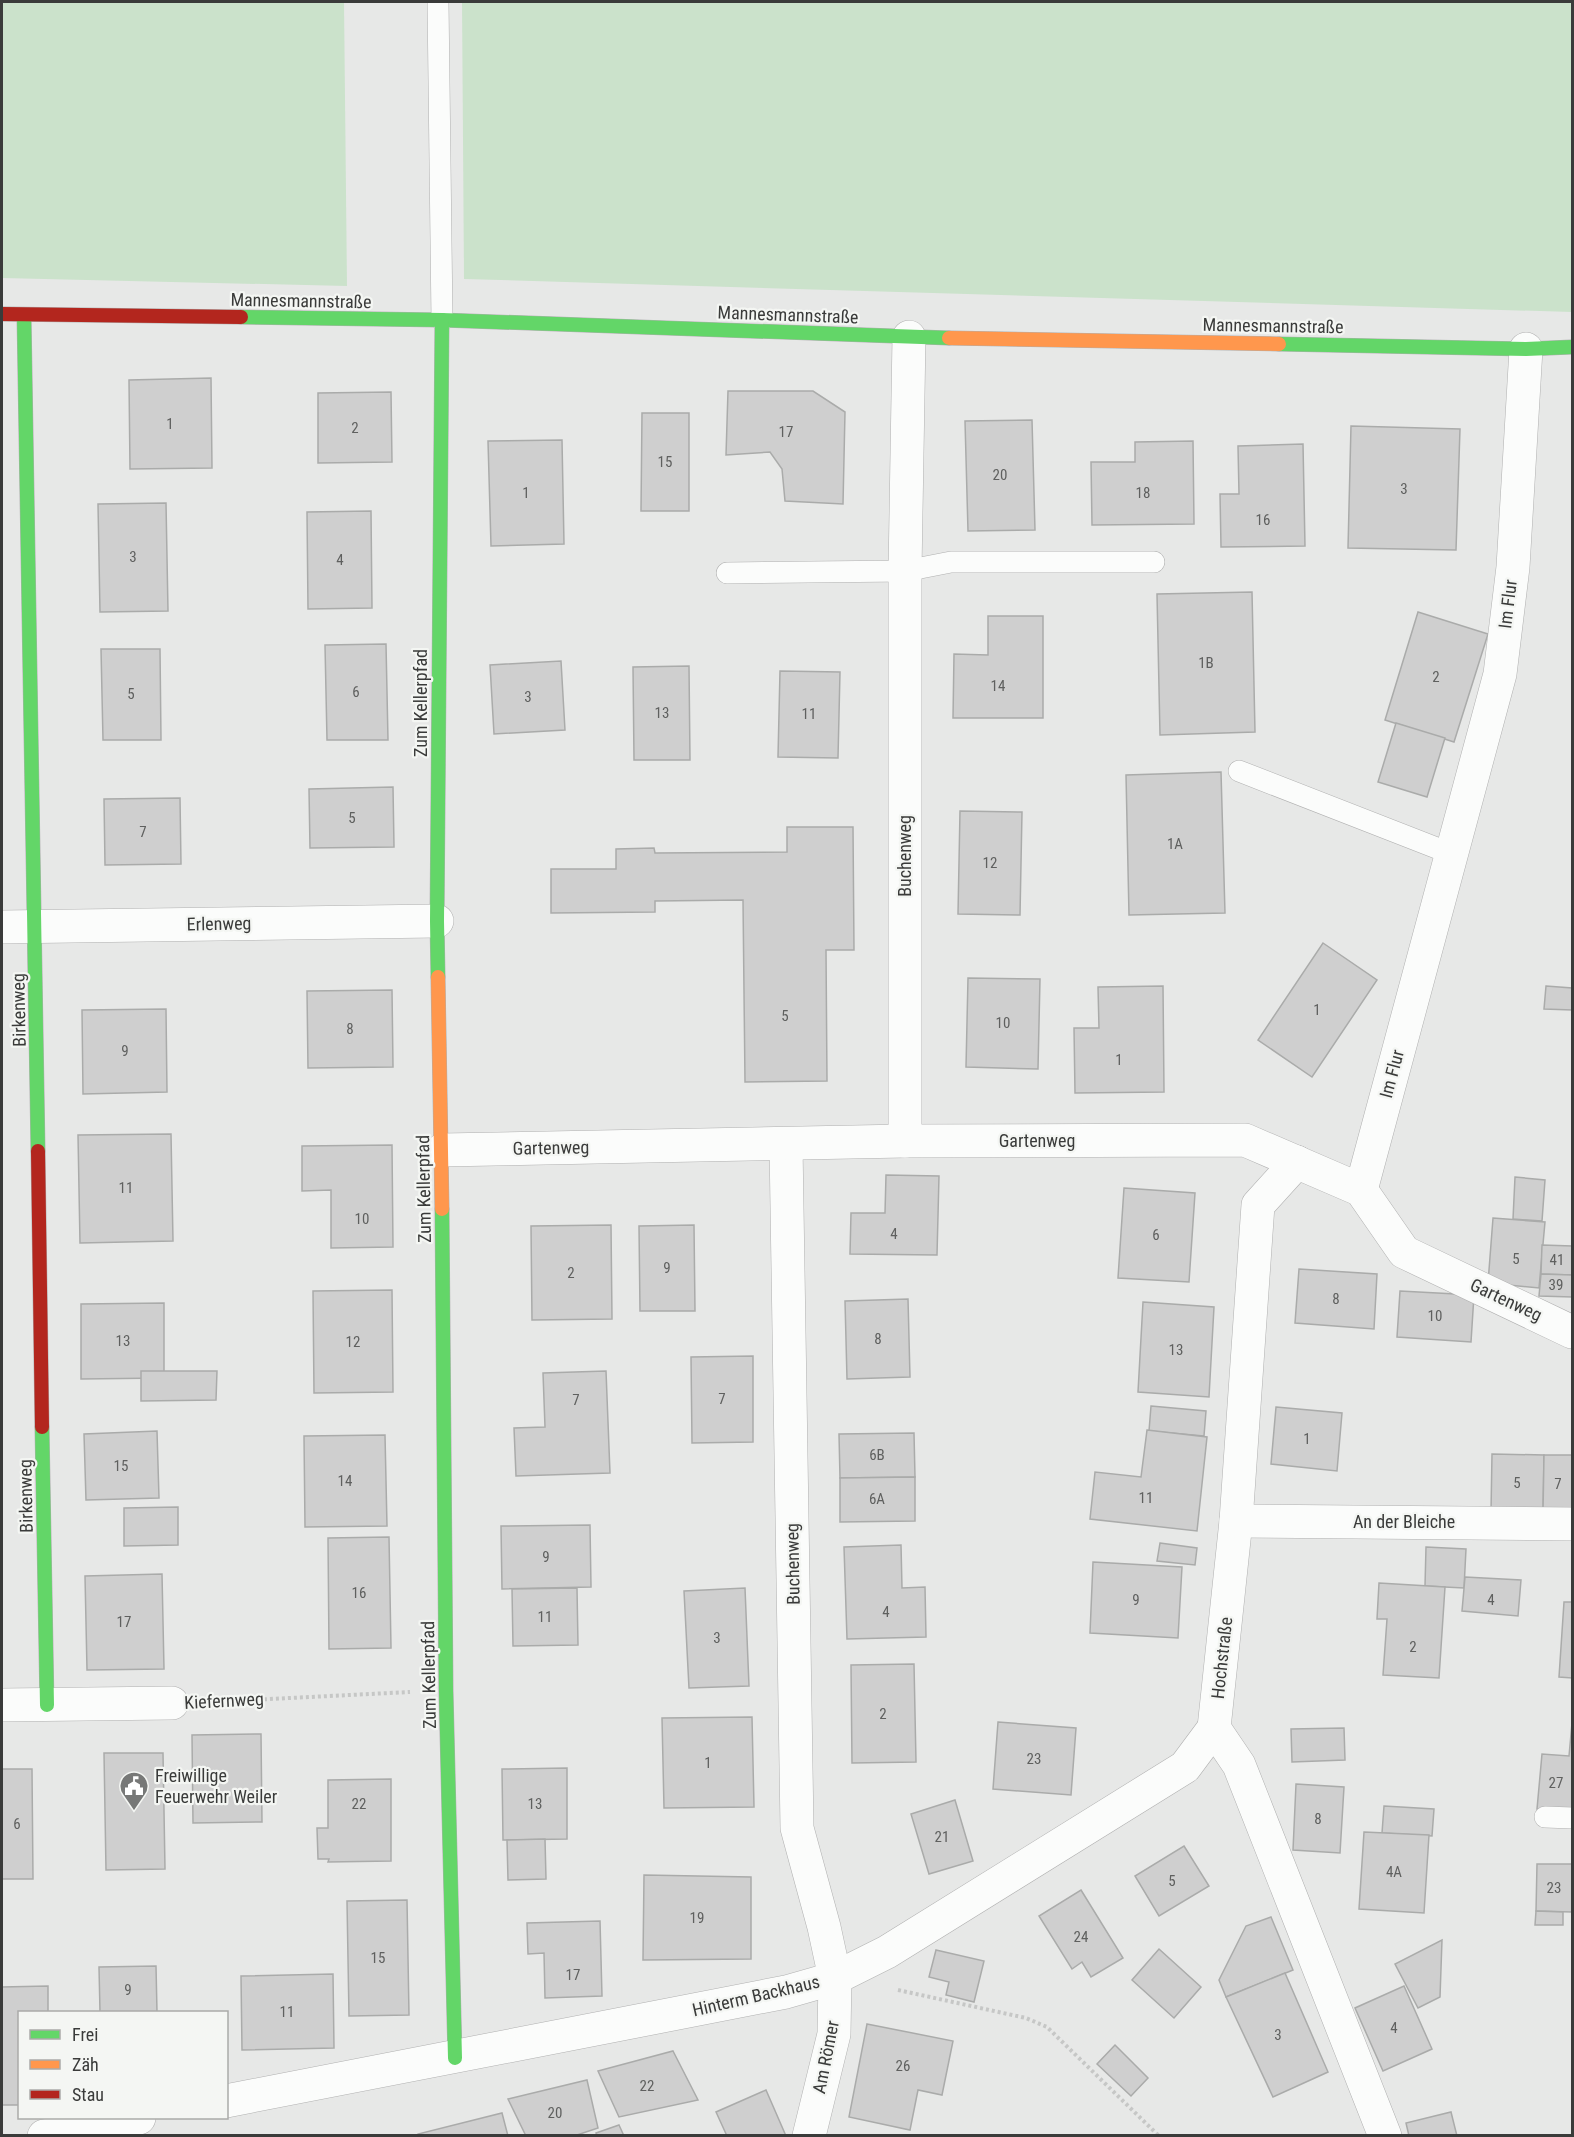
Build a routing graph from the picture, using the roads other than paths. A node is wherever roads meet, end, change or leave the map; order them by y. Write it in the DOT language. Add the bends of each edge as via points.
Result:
graph roads {
  1 [pos="438,2"];
  2 [pos="2,314"];
  3 [pos="24,315"];
  4 [pos="442,320"];
  5 [pos="909,337"];
  6 [pos="1572,347"];
  7 [pos="1526,349"];
  8 [pos="1154,562"];
  9 [pos="905,571"];
  10 [pos="727,573"];
  11 [pos="1239,771"];
  12 [pos="1452,854"];
  13 [pos="437,921"];
  14 [pos="2,927"];
  15 [pos="35,927"];
  16 [pos="905,1141"];
  17 [pos="786,1145"];
  18 [pos="442,1150"];
  19 [pos="1298,1162"];
  20 [pos="1361,1190"];
  21 [pos="1572,1332"];
  22 [pos="1236,1521"];
  23 [pos="1572,1524"];
  24 [pos="172,1703"];
  25 [pos="2,1705"];
  26 [pos="47,1705"];
  27 [pos="1214,1728"];
  28 [pos="1545,1817"];
  29 [pos="1572,1818"];
  30 [pos="835,1977"];
  31 [pos="455,2058"];
  32 [pos="228,2101"];
  33 [pos="134,2119"];
  34 [pos="44,2136"];
  35 [pos="809,2136"];
  36 [pos="1385,2136"];
  1 -- 4 [label="lane"];
  2 -- 3 [label="street, Mannesmannstraße"];
  3 -- 4 [label="street, Mannesmannstraße"];
  3 -- 15 [label="street, Birkenweg"];
  4 -- 5 [label="street, Mannesmannstraße"];
  4 -- 13 [label="street, Zum Kellerpfad"];
  5 -- 7 [label="street, Mannesmannstraße"];
  5 -- 9 [label="street, Buchenweg"];
  6 -- 7 [label="street, Mannesmannstraße"];
  7 -- 12 [label="street, Im Flur" via="1513,567 1500,674"];
  8 -- 9 [label="lane" via="951,562"];
  9 -- 10 [label="lane"];
  9 -- 16 [label="street, Buchenweg"];
  11 -- 12 [label="lane"];
  12 -- 20 [label="street, Im Flur"];
  13 -- 15 [label="street, Erlenweg"];
  13 -- 18 [label="street, Zum Kellerpfad"];
  14 -- 15 [label="street, Erlenweg"];
  15 -- 26 [label="street, Birkenweg"];
  16 -- 17 [label="street, Gartenweg"];
  16 -- 19 [label="street, Gartenweg" via="1245,1140"];
  17 -- 18 [label="street, Gartenweg"];
  17 -- 30 [label="street, Buchenweg" via="797,1828"];
  18 -- 31 [label="street, Zum Kellerpfad" via="446,1691"];
  19 -- 20 [label="street, Gartenweg"];
  19 -- 22 [label="street, Hochstraße" via="1258,1205"];
  20 -- 21 [label="street, Gartenweg" via="1404,1252"];
  22 -- 23 [label="street, An der Bleiche"];
  22 -- 27 [label="street, Hochstraße"];
  24 -- 26 [label="street, Kiefernweg"];
  25 -- 26 [label="street, Kiefernweg"];
  27 -- 30 [label="street, Hinterm Backhaus" via="1185,1767 887,1952"];
  27 -- 36 [label="street" via="1239,1765"];
  28 -- 29 [label="lane"];
  30 -- 31 [label="street, Hinterm Backhaus" via="786,1992"];
  30 -- 35 [label="street, Am Römer" via="834,2034"];
  31 -- 32 [label="street, Hinterm Backhaus"];
  33 -- 34 [label="street"];
}
